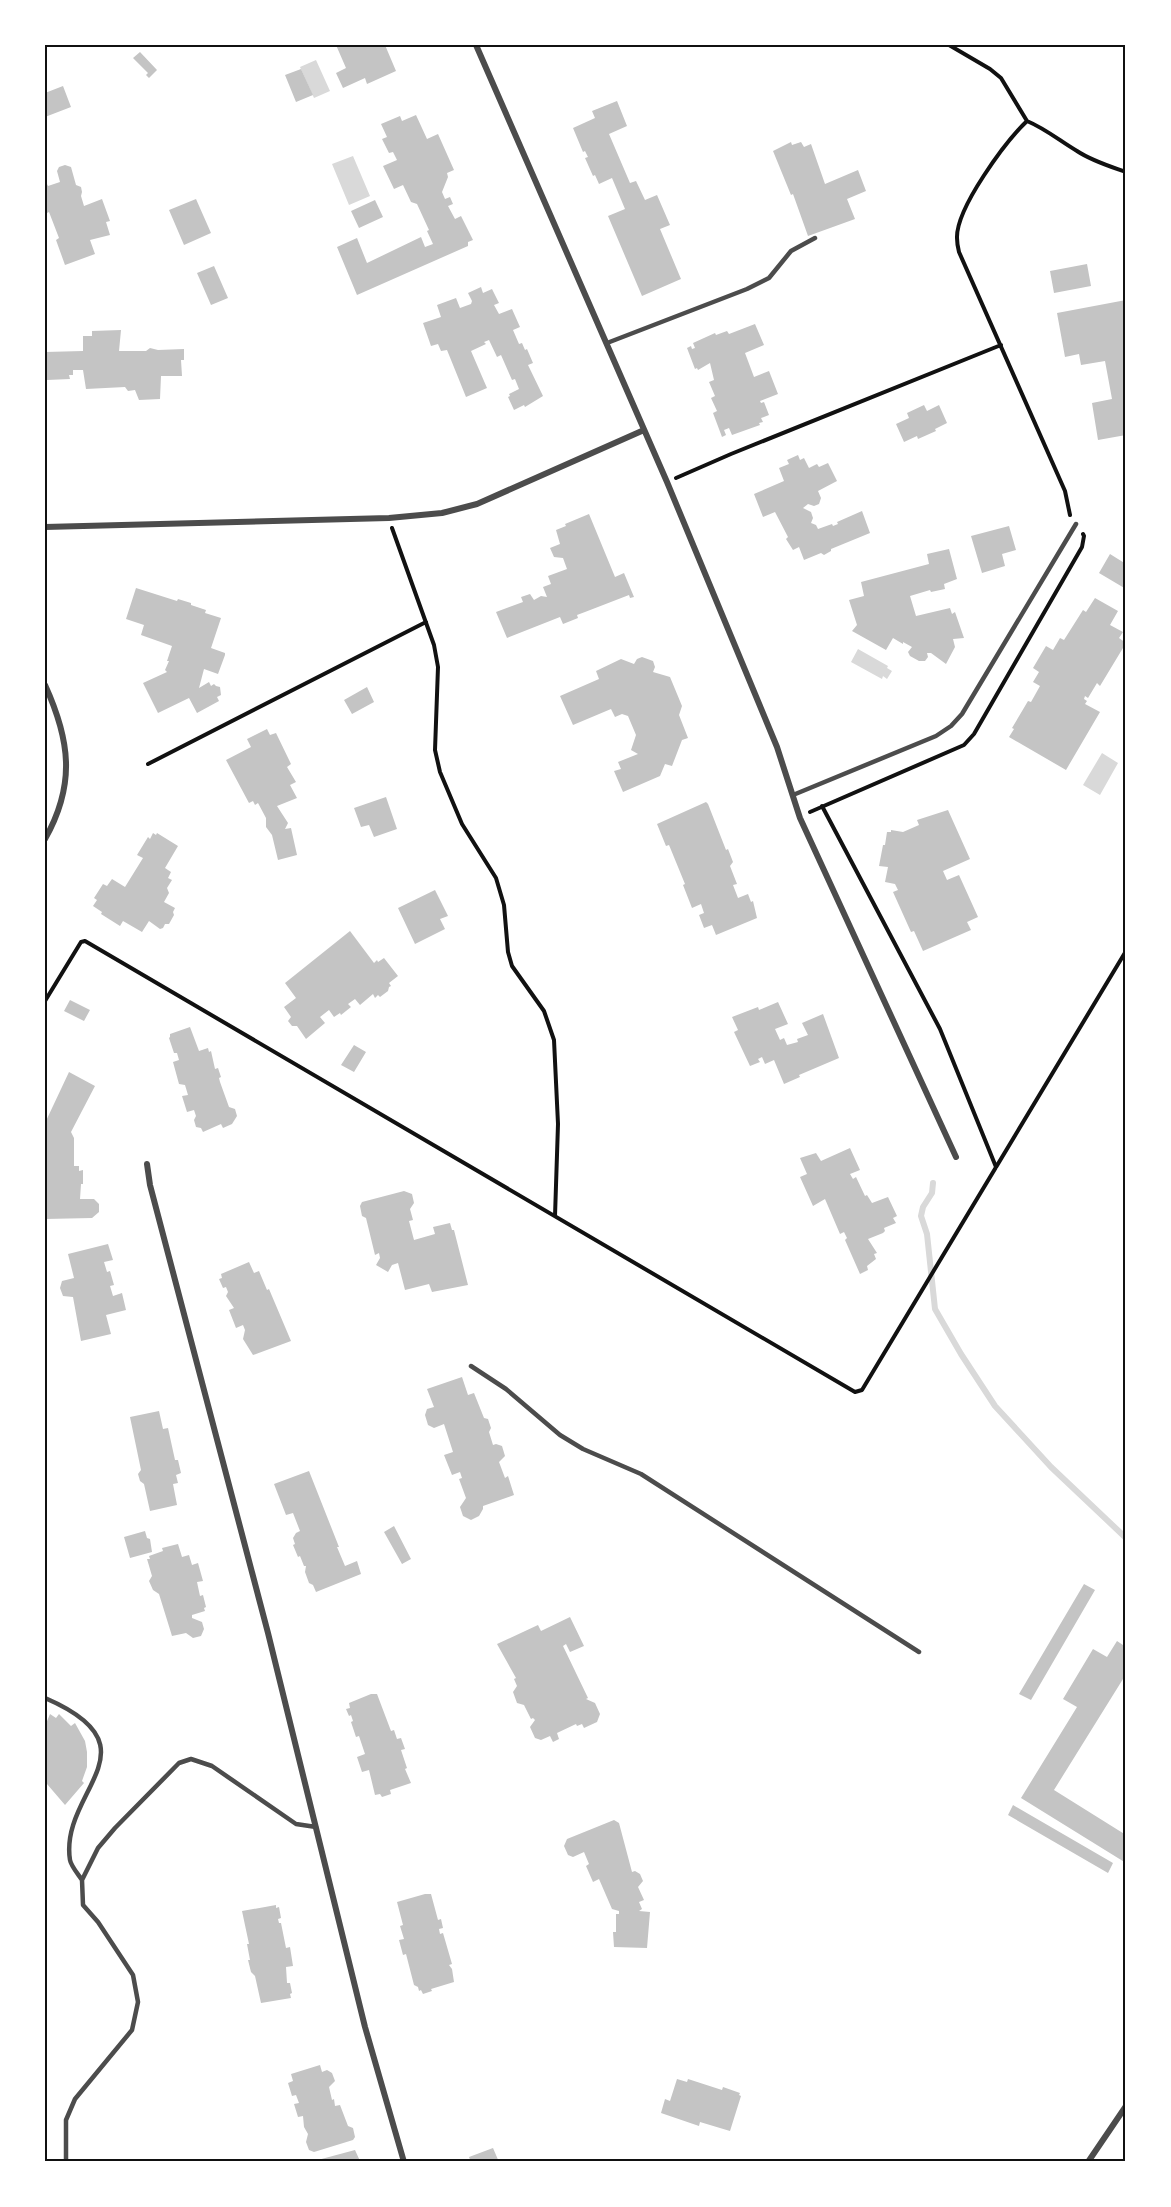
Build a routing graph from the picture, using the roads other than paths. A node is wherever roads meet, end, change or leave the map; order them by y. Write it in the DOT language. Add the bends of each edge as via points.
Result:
graph roads {
  1 [pos="476,45"];
  2 [pos="814,238"];
  3 [pos="607,343"];
  4 [pos="644,430"];
  5 [pos="1076,524"];
  6 [pos="45,527"];
  7 [pos="45,685"];
  8 [pos="793,795"];
  9 [pos="45,839"];
  10 [pos="956,1157"];
  11 [pos="147,1164"];
  12 [pos="471,1366"];
  13 [pos="919,1652"];
  14 [pos="45,1698"];
  15 [pos="316,1827"];
  16 [pos="82,1880"];
  17 [pos="1126,2106"];
  18 [pos="66,2162"];
  19 [pos="404,2162"];
  20 [pos="1088,2162"];
  1 -- 3 [label="street"];
  2 -- 3 [label="lane" via="792,251 769,278"];
  3 -- 4 [label="street"];
  4 -- 6 [label="street" via="477,504 442,513 389,518"];
  4 -- 8 [label="street" via="777,747"];
  5 -- 8 [label="lane" via="962,714 951,726 936,736"];
  7 -- 9 [label="street" via="66,744 67,778"];
  8 -- 10 [label="street" via="800,818"];
  11 -- 15 [label="street"];
  12 -- 13 [label="lane" via="506,1389 560,1435 640,1474"];
  14 -- 16 [label="lane" via="87,1722 98,1738 98,1771 70,1838 70,1862"];
  15 -- 16 [label="lane" via="296,1824 212,1766 191,1759 179,1763 115,1828 98,1848"];
  15 -- 19 [label="street" via="365,2027"];
  16 -- 18 [label="lane" via="83,1905 133,1975 138,2002 132,2030 75,2098 66,2120"];
  17 -- 20 [label="street"];
}
